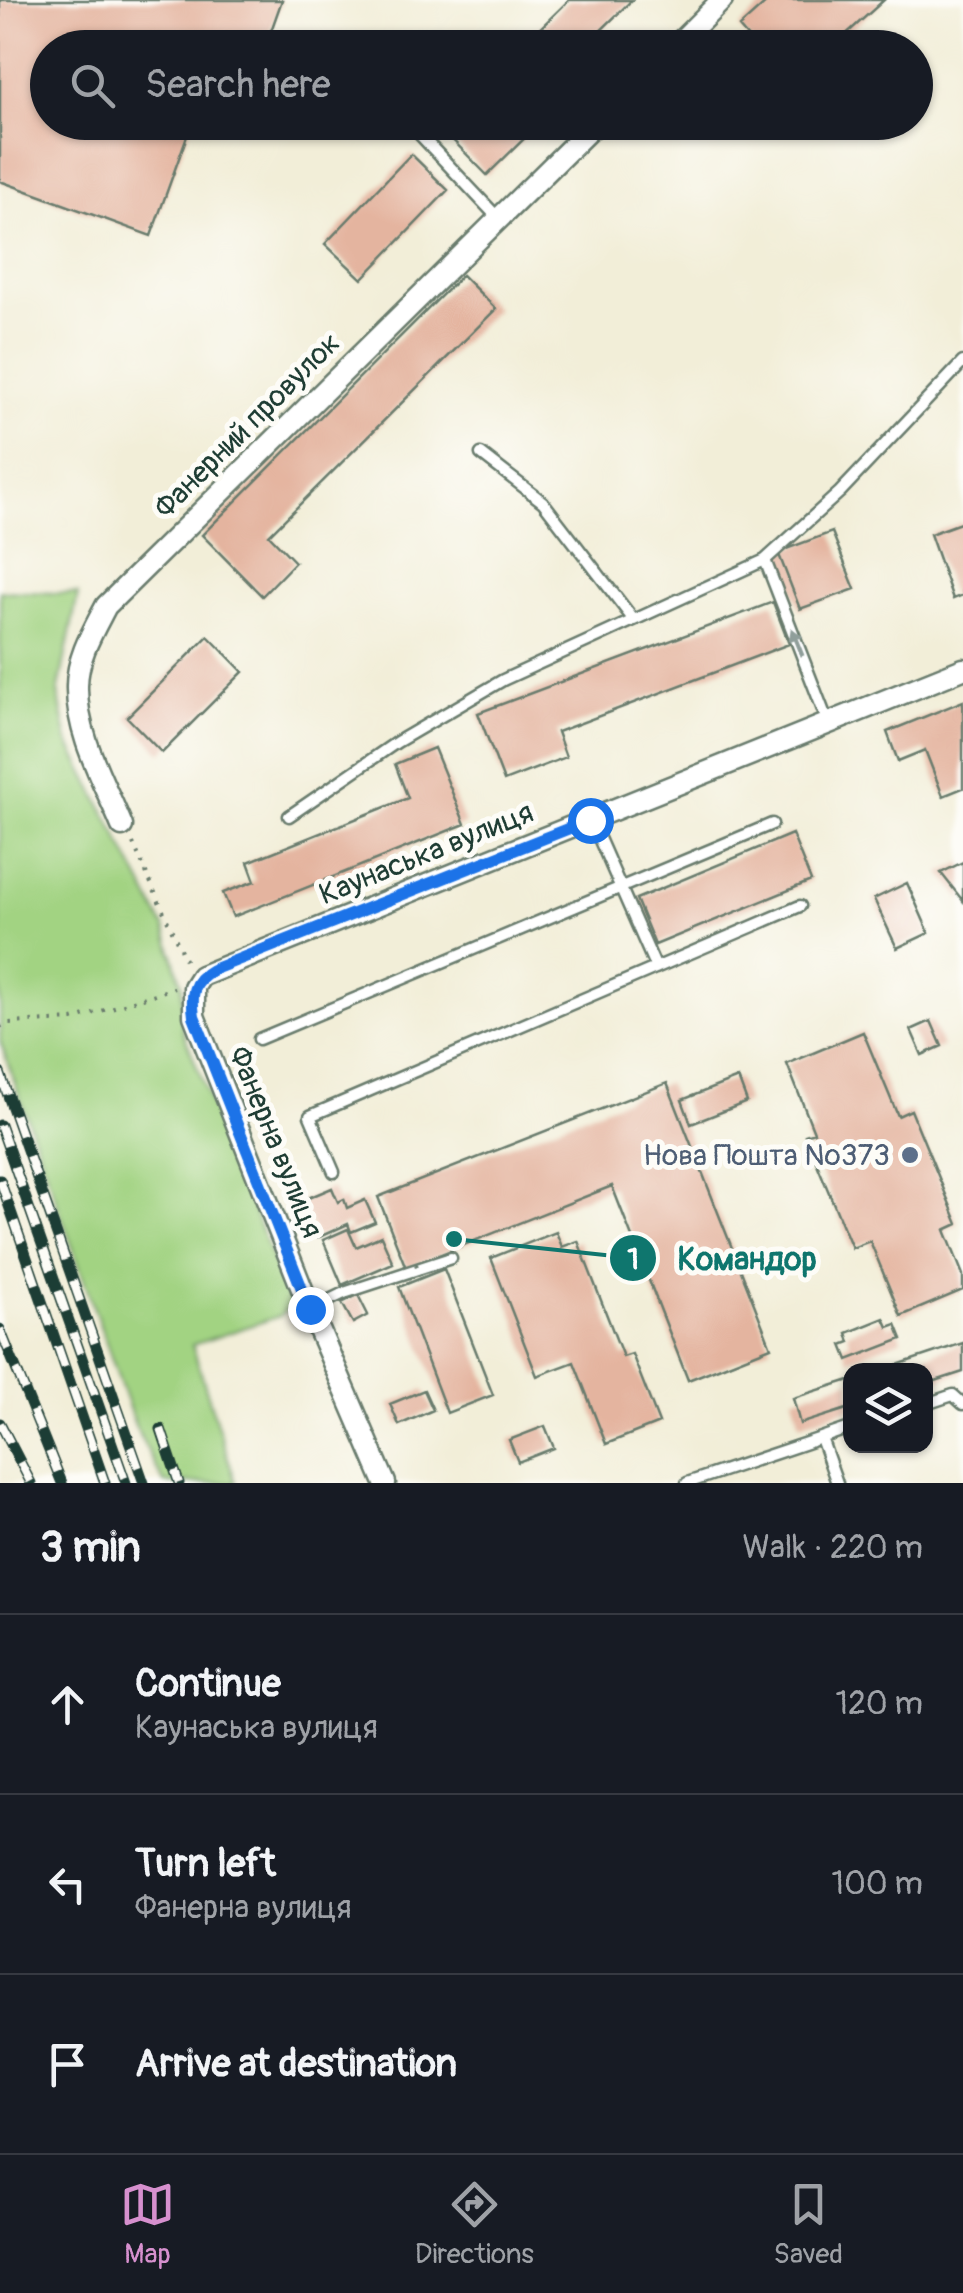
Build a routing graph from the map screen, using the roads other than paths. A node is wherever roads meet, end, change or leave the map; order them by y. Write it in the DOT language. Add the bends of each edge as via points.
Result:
graph roads {
  1 [pos="722,0"];
  2 [pos="692,30"];
  3 [pos="425,140"];
  4 [pos="580,140"];
  5 [pos="499,219"];
  6 [pos="963,362"];
  7 [pos="481,454"];
  8 [pos="765,560"];
  9 [pos="633,618"];
  10 [pos="963,668"];
  11 [pos="828,724"];
  12 [pos="290,816"];
  13 [pos="590,820"];
  14 [pos="772,824"];
  15 [pos="122,826"];
  16 [pos="620,888"];
  17 [pos="800,906"];
  18 [pos="656,968"];
  19 [pos="194,987"];
  20 [pos="259,1039"];
  21 [pos="334,1172"];
  22 [pos="451,1258"];
  23 [pos="310,1309"];
  24 [pos="933,1402"];
  25 [pos="963,1404"];
  26 [pos="843,1430"];
  27 [pos="821,1438"];
  28 [pos="723,1471"];
  29 [pos="385,1483"];
  30 [pos="686,1483"];
  31 [pos="728,1483"];
  32 [pos="837,1483"];
  1 -- 2 [label="street"];
  3 -- 5 [label="lane"];
  4 -- 5 [label="street, Фанерний провулок"];
  5 -- 15 [label="street, Фанерний провулок" via="106,606 76,684 83,733"];
  6 -- 8 [label="lane"];
  7 -- 9 [label="lane" via="543,502"];
  8 -- 9 [label="lane"];
  11 -- 8 [label="lane, one-way"];
  9 -- 12 [label="lane" via="503,680"];
  10 -- 11 [label="street, Каунаська вулиця"];
  11 -- 13 [label="street, Каунаська вулиця"];
  13 -- 16 [label="lane"];
  13 -- 19 [label="street, Каунаська вулиця" via="212,970"];
  14 -- 16 [label="lane"];
  16 -- 18 [label="lane"];
  16 -- 20 [label="lane"];
  17 -- 18 [label="lane"];
  18 -- 21 [label="lane" via="310,1116"];
  19 -- 23 [label="street, Фанерна вулиця" via="194,1016"];
  22 -- 23 [label="lane"];
  23 -- 29 [label="street, Фанерна вулиця"];
  24 -- 25 [label="lane" via="953,1395"];
  26 -- 27 [label="lane"];
  27 -- 28 [label="lane"];
  27 -- 32 [label="lane"];
  28 -- 30 [label="lane"];
  28 -- 31 [label="lane"];
}
